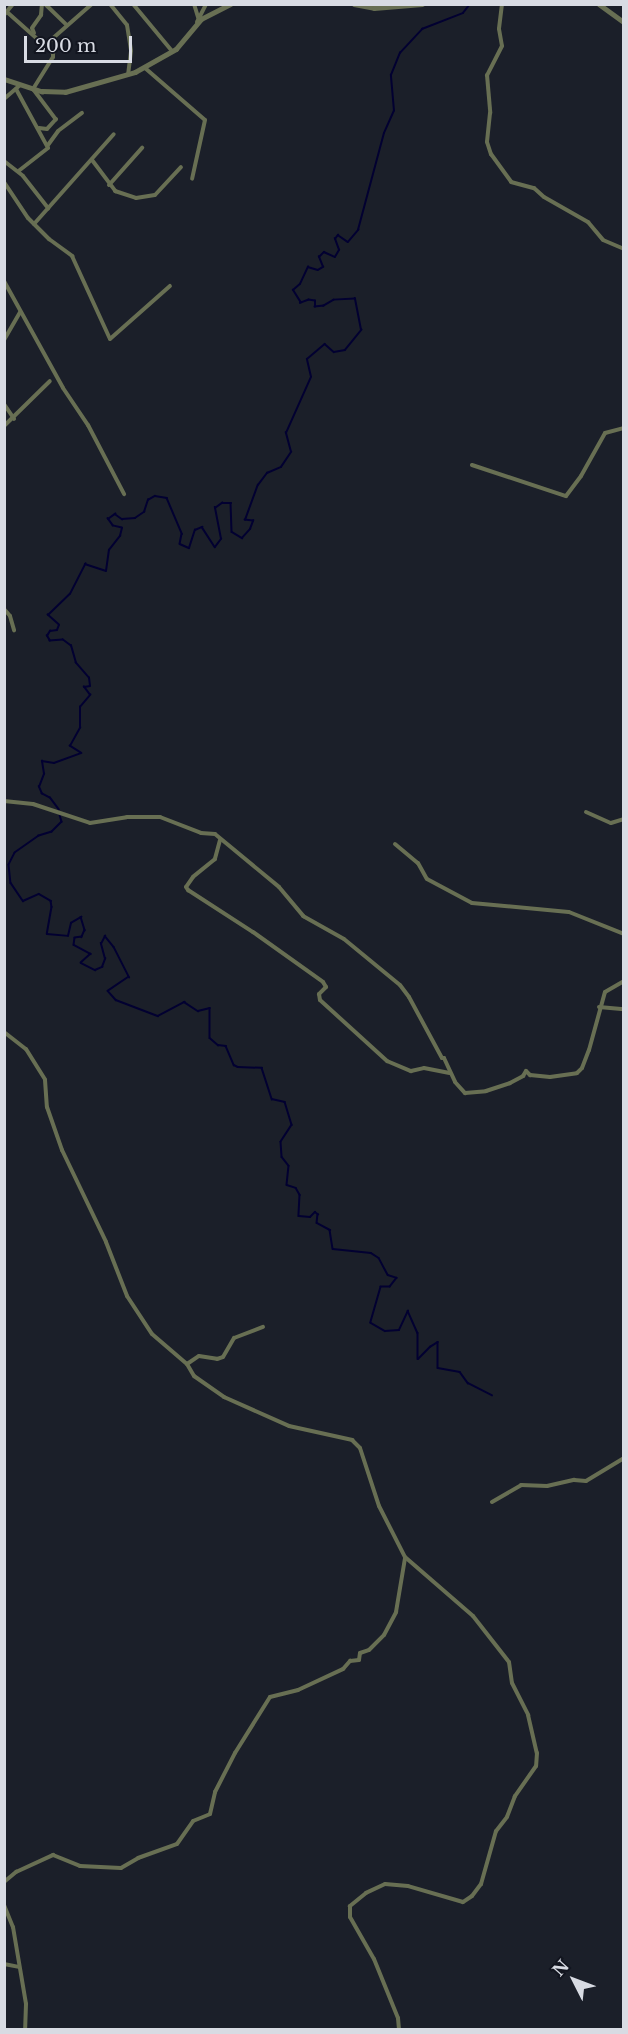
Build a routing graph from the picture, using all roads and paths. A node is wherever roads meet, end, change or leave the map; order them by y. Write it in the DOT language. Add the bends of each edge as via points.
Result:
graph roads {
  1 [pos="13,4"];
  2 [pos="44,4"];
  3 [pos="92,4"];
  4 [pos="110,4"];
  5 [pos="134,4"];
  6 [pos="194,4"];
  7 [pos="206,4"];
  8 [pos="231,4"];
  9 [pos="354,4"];
  10 [pos="422,4"];
  11 [pos="502,4"];
  12 [pos="599,4"];
  13 [pos="6,14"];
  14 [pos="198,18"];
  15 [pos="624,22"];
  16 [pos="68,25"];
  17 [pos="196,25"];
  18 [pos="37,39"];
  19 [pos="44,46"];
  20 [pos="172,51"];
  21 [pos="145,68"];
  22 [pos="128,74"];
  23 [pos="4,79"];
  24 [pos="18,87"];
  25 [pos="33,88"];
  26 [pos="4,99"];
  27 [pos="82,113"];
  28 [pos="39,128"];
  29 [pos="114,134"];
  30 [pos="48,145"];
  31 [pos="142,148"];
  32 [pos="4,160"];
  33 [pos="92,160"];
  34 [pos="181,167"];
  35 [pos="19,171"];
  36 [pos="192,179"];
  37 [pos="4,182"];
  38 [pos="109,185"];
  39 [pos="48,208"];
  40 [pos="34,224"];
  41 [pos="624,249"];
  42 [pos="4,281"];
  43 [pos="170,286"];
  44 [pos="21,311"];
  45 [pos="4,340"];
  46 [pos="51,381"];
  47 [pos="4,404"];
  48 [pos="14,419"];
  49 [pos="4,426"];
  50 [pos="624,428"];
  51 [pos="472,465"];
  52 [pos="124,494"];
  53 [pos="4,609"];
  54 [pos="14,630"];
  55 [pos="4,801"];
  56 [pos="586,812"];
  57 [pos="624,819"];
  58 [pos="220,840"];
  59 [pos="395,844"];
  60 [pos="624,934"];
  61 [pos="624,981"];
  62 [pos="599,1006"];
  63 [pos="624,1009"];
  64 [pos="4,1032"];
  65 [pos="451,1073"];
  66 [pos="263,1327"];
  67 [pos="187,1364"];
  68 [pos="624,1458"];
  69 [pos="492,1502"];
  70 [pos="405,1557"];
  71 [pos="4,1882"];
  72 [pos="4,1905"];
  73 [pos="4,1964"];
  74 [pos="19,1967"];
  75 [pos="26,2030"];
  76 [pos="399,2030"];
  1 -- 13 [label="street"];
  2 -- 16 [label="street"];
  2 -- 18 [label="street" via="32,28"];
  3 -- 16 [label="street"];
  4 -- 22 [label="street" via="127,25 131,51"];
  5 -- 20 [label="street"];
  6 -- 14 [label="street"];
  7 -- 14 [label="street"];
  8 -- 17 [label="street"];
  9 -- 10 [label="street" via="381,8"];
  11 -- 41 [label="street" via="502,46 487,75 487,142 491,154 511,182 534,188 588,222 603,240"];
  12 -- 15 [label="street"];
  13 -- 18 [label="street"];
  14 -- 17 [label="street"];
  16 -- 19 [label="street"];
  17 -- 20 [label="street"];
  18 -- 19 [label="street"];
  19 -- 25 [label="street" via="54,55"];
  20 -- 21 [label="street"];
  21 -- 22 [label="street"];
  21 -- 36 [label="street" via="205,120"];
  22 -- 25 [label="street" via="65,92"];
  23 -- 24 [label="street"];
  24 -- 25 [label="street"];
  24 -- 26 [label="street"];
  24 -- 28 [label="street"];
  25 -- 28 [label="street" via="56,119 47,129"];
  27 -- 30 [label="street" via="58,130"];
  28 -- 30 [label="street"];
  29 -- 33 [label="street"];
  30 -- 35 [label="street" via="45,152"];
  31 -- 38 [label="street"];
  32 -- 35 [label="street"];
  33 -- 38 [label="street"];
  33 -- 39 [label="street"];
  34 -- 38 [label="street" via="150,197 128,197"];
  35 -- 39 [label="street"];
  37 -- 40 [label="street"];
  39 -- 40 [label="street"];
  40 -- 43 [label="street" via="72,256 110,339"];
  42 -- 44 [label="street"];
  44 -- 45 [label="street"];
  44 -- 52 [label="street"];
  46 -- 48 [label="street"];
  47 -- 48 [label="street"];
  48 -- 49 [label="street"];
  50 -- 51 [label="street" via="605,433 566,496"];
  53 -- 54 [label="street"];
  55 -- 58 [label="street" via="33,804 90,823 160,817 201,833 215,834"];
  56 -- 57 [label="street" via="611,823"];
  58 -- 65 [label="street" via="279,886 303,916 344,939 395,980 409,997"];
  58 -- 65 [label="street" via="216,860 193,877 188,890 323,982 326,987 319,994 320,1000 387,1061 411,1071 424,1068"];
  59 -- 60 [label="street" via="418,863 427,879 472,903 569,912"];
  61 -- 62 [label="street" via="606,990"];
  62 -- 63 [label="street"];
  62 -- 65 [label="street" via="589,1050 582,1068 574,1074 550,1077 526,1071 510,1083 466,1094"];
  64 -- 67 [label="street" via="31,1054 45,1080 47,1107 62,1150 131,1304 152,1334"];
  66 -- 67 [label="street" via="234,1338 224,1357 199,1356"];
  67 -- 70 [label="street" via="194,1376 224,1397 262,1415 289,1426 352,1440 360,1448 379,1506"];
  68 -- 69 [label="street" via="586,1481 521,1485"];
  70 -- 71 [label="street" via="396,1612 384,1635 343,1670 298,1690 270,1697 215,1792 210,1814 193,1821 174,1847 138,1858 122,1868 80,1866 54,1855 16,1872"];
  70 -- 76 [label="street" via="473,1616 507,1658 537,1753 534,1772 496,1831 485,1879 472,1896 458,1901 408,1886 385,1884 350,1906 350,1917 374,1959"];
  72 -- 74 [label="street" via="13,1927"];
  73 -- 74 [label="street"];
  74 -- 75 [label="street"];
}
